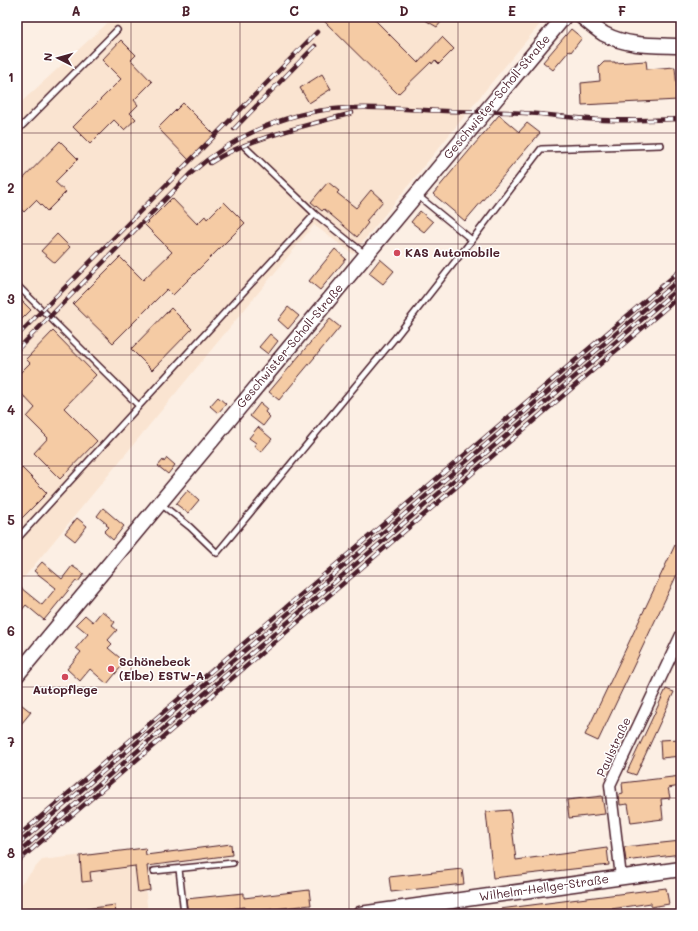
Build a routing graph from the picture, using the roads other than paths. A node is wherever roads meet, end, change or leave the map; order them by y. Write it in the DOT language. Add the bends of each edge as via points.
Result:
graph roads {
  1 [pos="564,17"];
  2 [pos="582,17"];
  3 [pos="117,30"];
  4 [pos="681,46"];
  5 [pos="17,131"];
  6 [pos="661,144"];
  7 [pos="245,147"];
  8 [pos="417,194"];
  9 [pos="315,214"];
  10 [pos="472,240"];
  11 [pos="366,255"];
  12 [pos="17,285"];
  13 [pos="139,406"];
  14 [pos="160,503"];
  15 [pos="17,539"];
  16 [pos="681,635"];
  17 [pos="17,675"];
  18 [pos="233,863"];
  19 [pos="179,869"];
  20 [pos="681,869"];
  21 [pos="154,871"];
  22 [pos="621,877"];
  23 [pos="184,914"];
  24 [pos="360,914"];
  1 -- 8 [label="street, Geschwister-Scholl-Straße"];
  2 -- 4 [label="street" via="603,33 628,43"];
  3 -- 5 [label="lane"];
  6 -- 10 [label="lane" via="541,149"];
  7 -- 9 [label="lane"];
  8 -- 10 [label="lane"];
  8 -- 11 [label="street, Geschwister-Scholl-Straße"];
  9 -- 11 [label="lane"];
  9 -- 13 [label="lane"];
  10 -- 14 [label="lane" via="217,552"];
  11 -- 14 [label="street, Geschwister-Scholl-Straße"];
  12 -- 13 [label="lane"];
  13 -- 15 [label="lane"];
  14 -- 17 [label="street, Geschwister-Scholl-Straße"];
  16 -- 22 [label="street, Paulstraße" via="610,785"];
  18 -- 19 [label="lane"];
  19 -- 21 [label="lane"];
  19 -- 23 [label="lane"];
  20 -- 22 [label="street, Wilhelm-Hellge-Straße"];
  22 -- 24 [label="street, Wilhelm-Hellge-Straße"];
}
